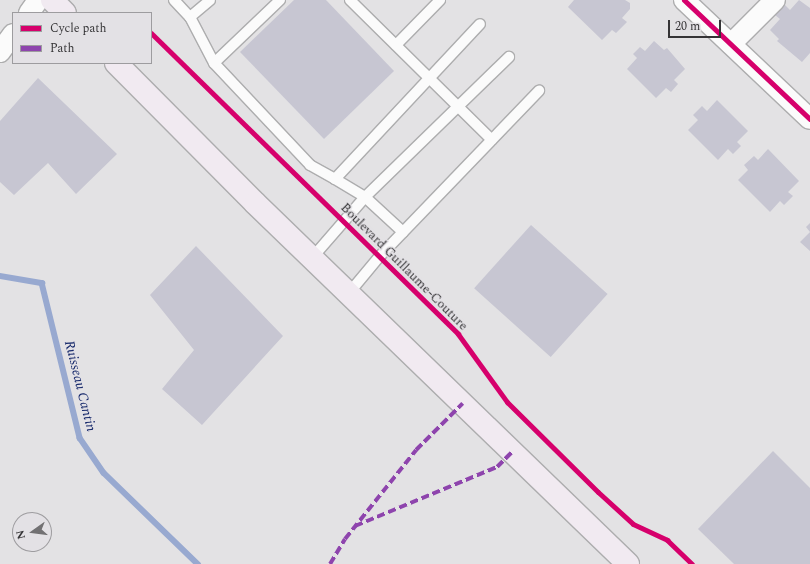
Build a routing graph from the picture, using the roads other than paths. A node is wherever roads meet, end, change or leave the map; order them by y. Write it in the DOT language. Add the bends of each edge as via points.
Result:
graph roads {
  1 [pos="38,0"];
  2 [pos="52,0"];
  3 [pos="174,0"];
  4 [pos="210,0"];
  5 [pos="280,0"];
  6 [pos="351,0"];
  7 [pos="440,0"];
  8 [pos="684,0"];
  9 [pos="775,0"];
  10 [pos="30,12"];
  11 [pos="64,12"];
  12 [pos="190,17"];
  13 [pos="480,24"];
  14 [pos="12,35"];
  15 [pos="731,44"];
  16 [pos="396,45"];
  17 [pos="0,52"];
  18 [pos="509,57"];
  19 [pos="214,63"];
  20 [pos="117,64"];
  21 [pos="430,78"];
  22 [pos="539,91"];
  23 [pos="458,106"];
  24 [pos="810,119"];
  25 [pos="492,140"];
  26 [pos="335,179"];
  27 [pos="365,197"];
  28 [pos="403,232"];
  29 [pos="312,258"];
  30 [pos="349,293"];
  31 [pos="628,564"];
  1 -- 10 [label="street"];
  2 -- 11 [label="main road"];
  3 -- 12 [label="lane"];
  4 -- 12 [label="lane"];
  5 -- 19 [label="lane"];
  6 -- 16 [label="lane"];
  7 -- 16 [label="lane"];
  8 -- 15 [label="street"];
  9 -- 15 [label="street"];
  12 -- 19 [label="lane"];
  13 -- 21 [label="lane"];
  14 -- 17 [label="street"];
  15 -- 24 [label="street"];
  16 -- 21 [label="lane"];
  18 -- 23 [label="lane"];
  19 -- 26 [label="lane" via="310,165"];
  20 -- 29 [label="main road"];
  21 -- 23 [label="lane"];
  21 -- 26 [label="lane"];
  22 -- 25 [label="lane"];
  23 -- 25 [label="lane"];
  23 -- 27 [label="lane"];
  25 -- 28 [label="lane"];
  26 -- 27 [label="lane"];
  27 -- 28 [label="lane"];
  27 -- 29 [label="lane"];
  28 -- 30 [label="lane"];
  29 -- 30 [label="main road"];
  30 -- 31 [label="main road"];
}
